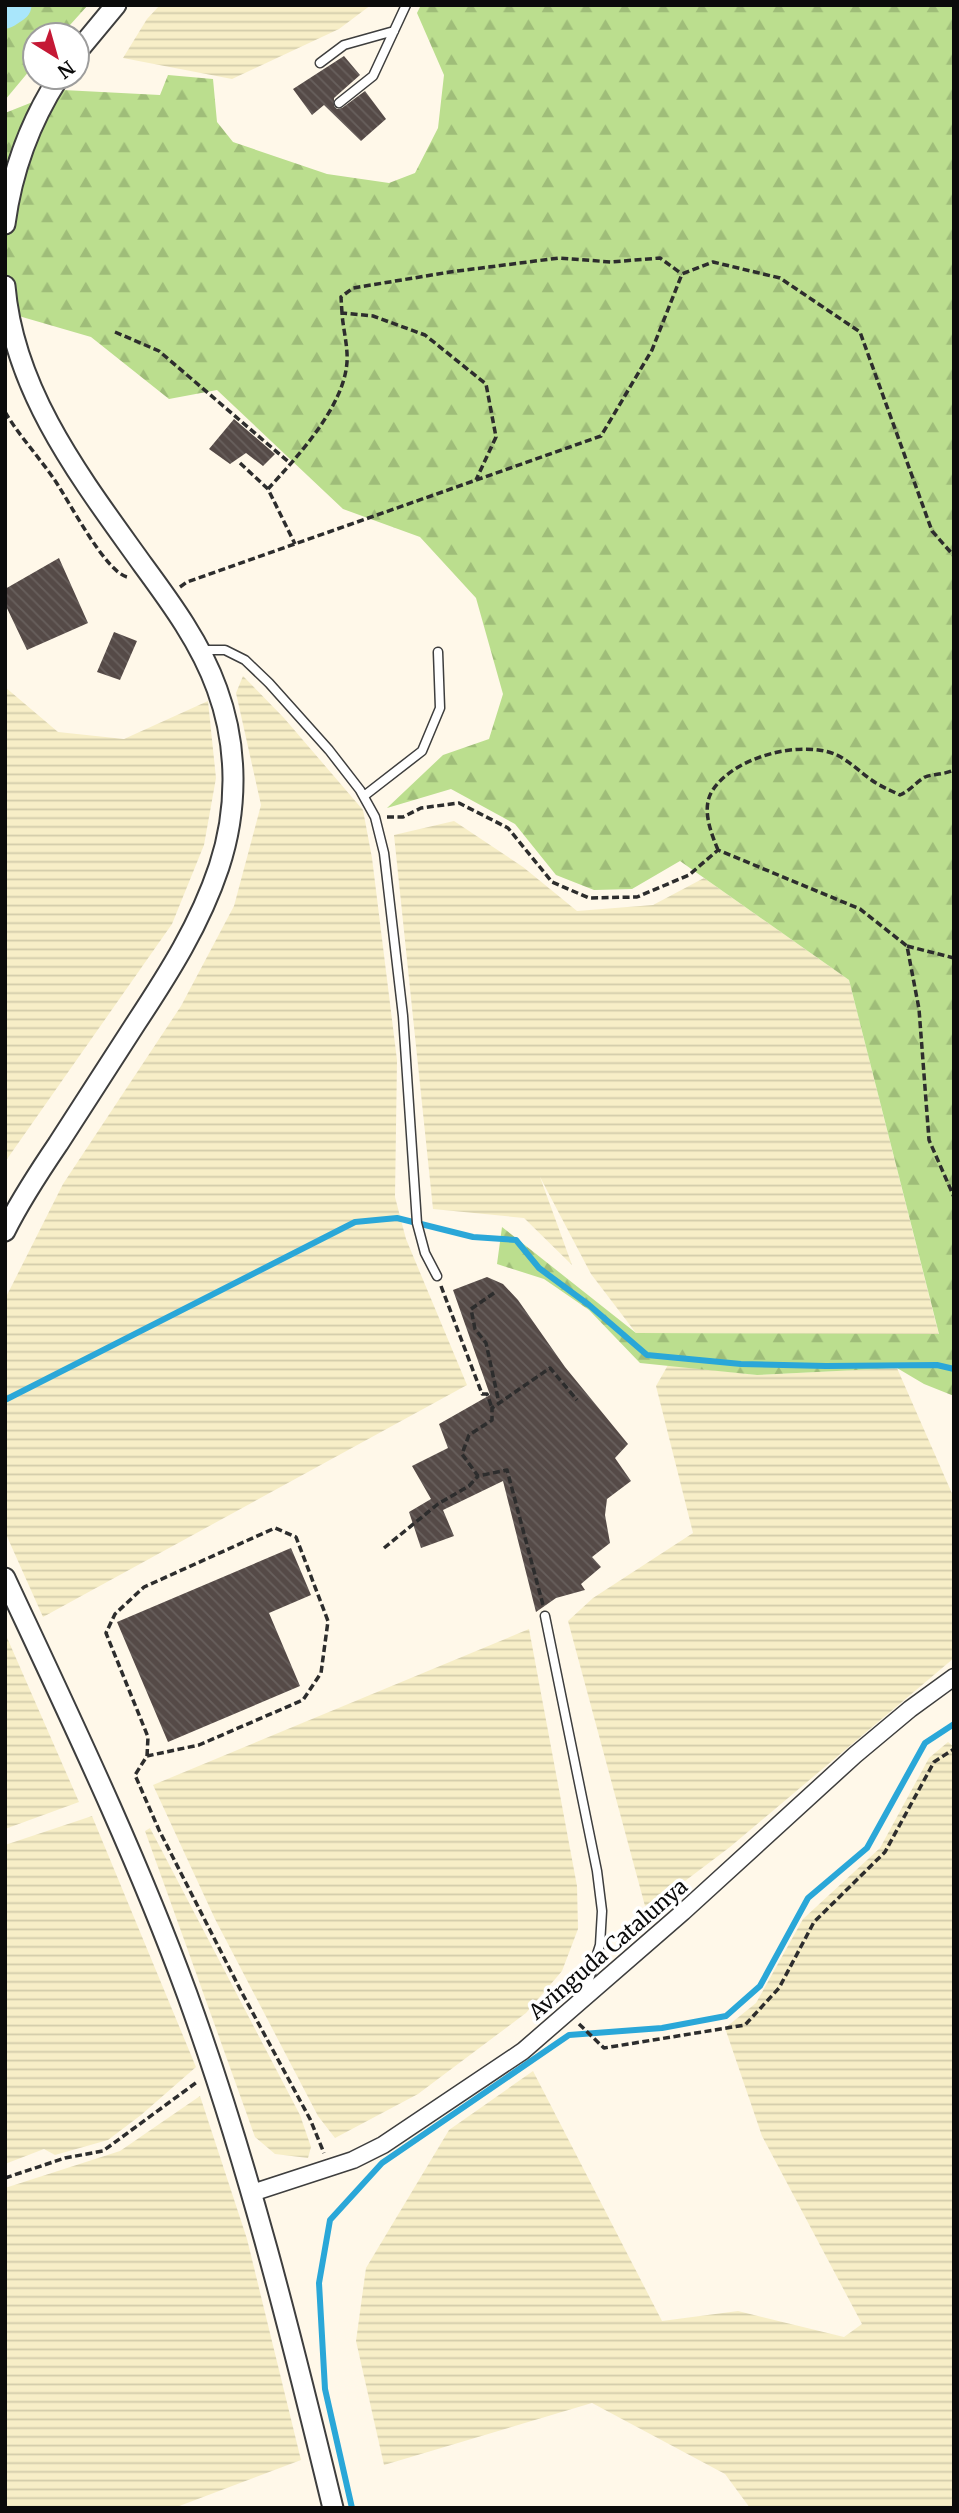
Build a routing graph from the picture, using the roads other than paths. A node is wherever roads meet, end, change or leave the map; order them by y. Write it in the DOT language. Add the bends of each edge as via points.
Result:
graph roads {
  1 [pos="116,5"];
  2 [pos="406,5"];
  3 [pos="394,31"];
  4 [pos="91,35"];
  5 [pos="320,63"];
  6 [pos="52,91"];
  7 [pos="339,103"];
  8 [pos="6,204"];
  9 [pos="5,224"];
  10 [pos="5,285"];
  11 [pos="199,650"];
  12 [pos="438,652"];
  13 [pos="364,796"];
  14 [pos="5,1231"];
  15 [pos="438,1276"];
  16 [pos="5,1578"];
  17 [pos="545,1616"];
  18 [pos="954,1677"];
  19 [pos="583,1998"];
  20 [pos="252,2193"];
  21 [pos="333,2508"];
  1 -- 4 [label="street"];
  2 -- 3 [label="lane"];
  3 -- 5 [label="lane" via="344,45"];
  3 -- 7 [label="lane" via="373,76"];
  6 -- 8 [label="street" via="27,138"];
  8 -- 9 [label="street"];
  10 -- 11 [label="street" via="19,354 33,393 84,483 167,597"];
  11 -- 13 [label="lane" via="225,650 245,660 301,716"];
  11 -- 14 [label="street" via="217,689 230,737 231,825 220,865 203,911 173,967"];
  12 -- 13 [label="lane" via="440,708 422,751"];
  13 -- 15 [label="lane" via="384,853 403,1016 417,1223 425,1254"];
  16 -- 20 [label="street" via="162,1930"];
  17 -- 19 [label="lane" via="602,1911 600,1945"];
  18 -- 19 [label="street, Avinguda Catalunya" via="855,1755"];
  19 -- 20 [label="street, Avinguda Catalunya" via="523,2051 383,2145 353,2161"];
  20 -- 21 [label="street"];
}
